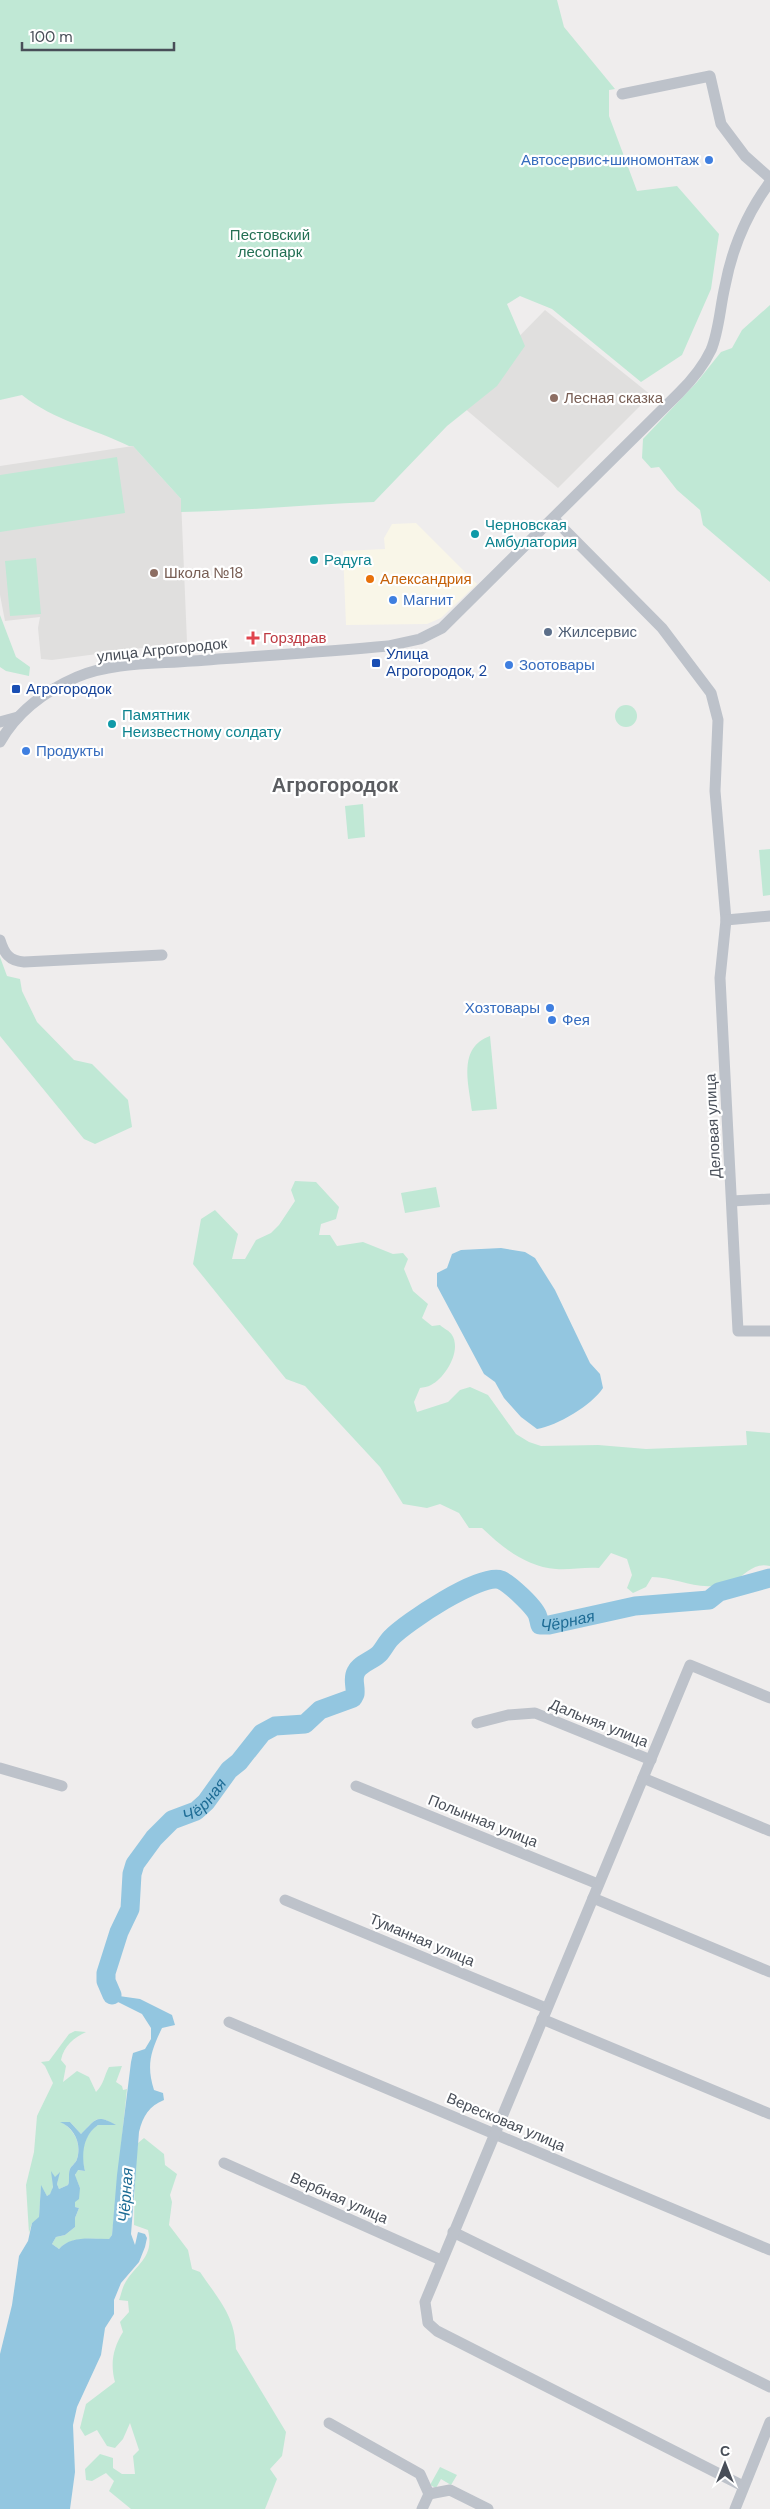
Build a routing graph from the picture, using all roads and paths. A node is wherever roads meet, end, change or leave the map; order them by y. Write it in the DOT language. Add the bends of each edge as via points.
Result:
graph roads {
  1 [pos="622,94"];
  2 [pos="770,178"];
  3 [pos="770,182"];
  4 [pos="554,519"];
  5 [pos="18,717"];
  6 [pos="0,722"];
  7 [pos="0,742"];
  8 [pos="770,916"];
  9 [pos="726,920"];
  10 [pos="0,940"];
  11 [pos="162,955"];
  12 [pos="770,1199"];
  13 [pos="732,1201"];
  14 [pos="770,1331"];
  15 [pos="770,1698"];
  16 [pos="477,1723"];
  17 [pos="651,1760"];
  18 [pos="0,1768"];
  19 [pos="643,1778"];
  20 [pos="62,1786"];
  21 [pos="356,1786"];
  22 [pos="770,1831"];
  23 [pos="598,1884"];
  24 [pos="593,1898"];
  25 [pos="285,1900"];
  26 [pos="770,1972"];
  27 [pos="544,2014"];
  28 [pos="229,2022"];
  29 [pos="770,2114"];
  30 [pos="494,2133"];
  31 [pos="224,2163"];
  32 [pos="453,2232"];
  33 [pos="770,2250"];
  34 [pos="441,2260"];
  35 [pos="770,2387"];
  36 [pos="770,2422"];
  37 [pos="329,2423"];
  38 [pos="744,2486"];
  39 [pos="429,2494"];
  40 [pos="422,2509"];
  41 [pos="488,2509"];
  42 [pos="735,2509"];
  1 -- 2 [label="street" via="710,76 721,124 745,156"];
  3 -- 4 [label="street, улица Агрогородок" via="742,230 725,284 712,348 701,369"];
  4 -- 5 [label="street, улица Агрогородок" via="451,620 420,639 388,646 97,671 59,686"];
  4 -- 9 [label="street, Деловая улица" via="662,628 711,693 718,720 715,791"];
  5 -- 6 [label="street"];
  5 -- 7 [label="street, улица Агрогородок"];
  8 -- 9 [label="street"];
  9 -- 13 [label="street, Деловая улица" via="720,978"];
  10 -- 11 [label="street" via="7,956 24,962"];
  12 -- 13 [label="street"];
  13 -- 14 [label="street, Деловая улица" via="738,1331"];
  15 -- 17 [label="street" via="690,1665"];
  16 -- 17 [label="street, Дальняя улица" via="508,1715 535,1713"];
  17 -- 19 [label="street"];
  18 -- 20 [label="street"];
  19 -- 22 [label="street"];
  19 -- 23 [label="street"];
  21 -- 23 [label="street, Полынная улица"];
  23 -- 24 [label="street"];
  24 -- 26 [label="street"];
  24 -- 27 [label="street"];
  25 -- 27 [label="street, Туманная улица"];
  27 -- 29 [label="street, Туманная улица"];
  27 -- 30 [label="street"];
  28 -- 30 [label="street, Вересковая улица"];
  30 -- 32 [label="street"];
  30 -- 33 [label="street, Вересковая улица"];
  31 -- 34 [label="street, Вербная улица"];
  32 -- 34 [label="street"];
  32 -- 35 [label="street"];
  34 -- 38 [label="street" via="425,2302 428,2323 437,2331"];
  36 -- 38 [label="street"];
  37 -- 39 [label="street" via="420,2474"];
  38 -- 42 [label="street"];
  39 -- 40 [label="street"];
  39 -- 41 [label="street" via="450,2490"];
}
